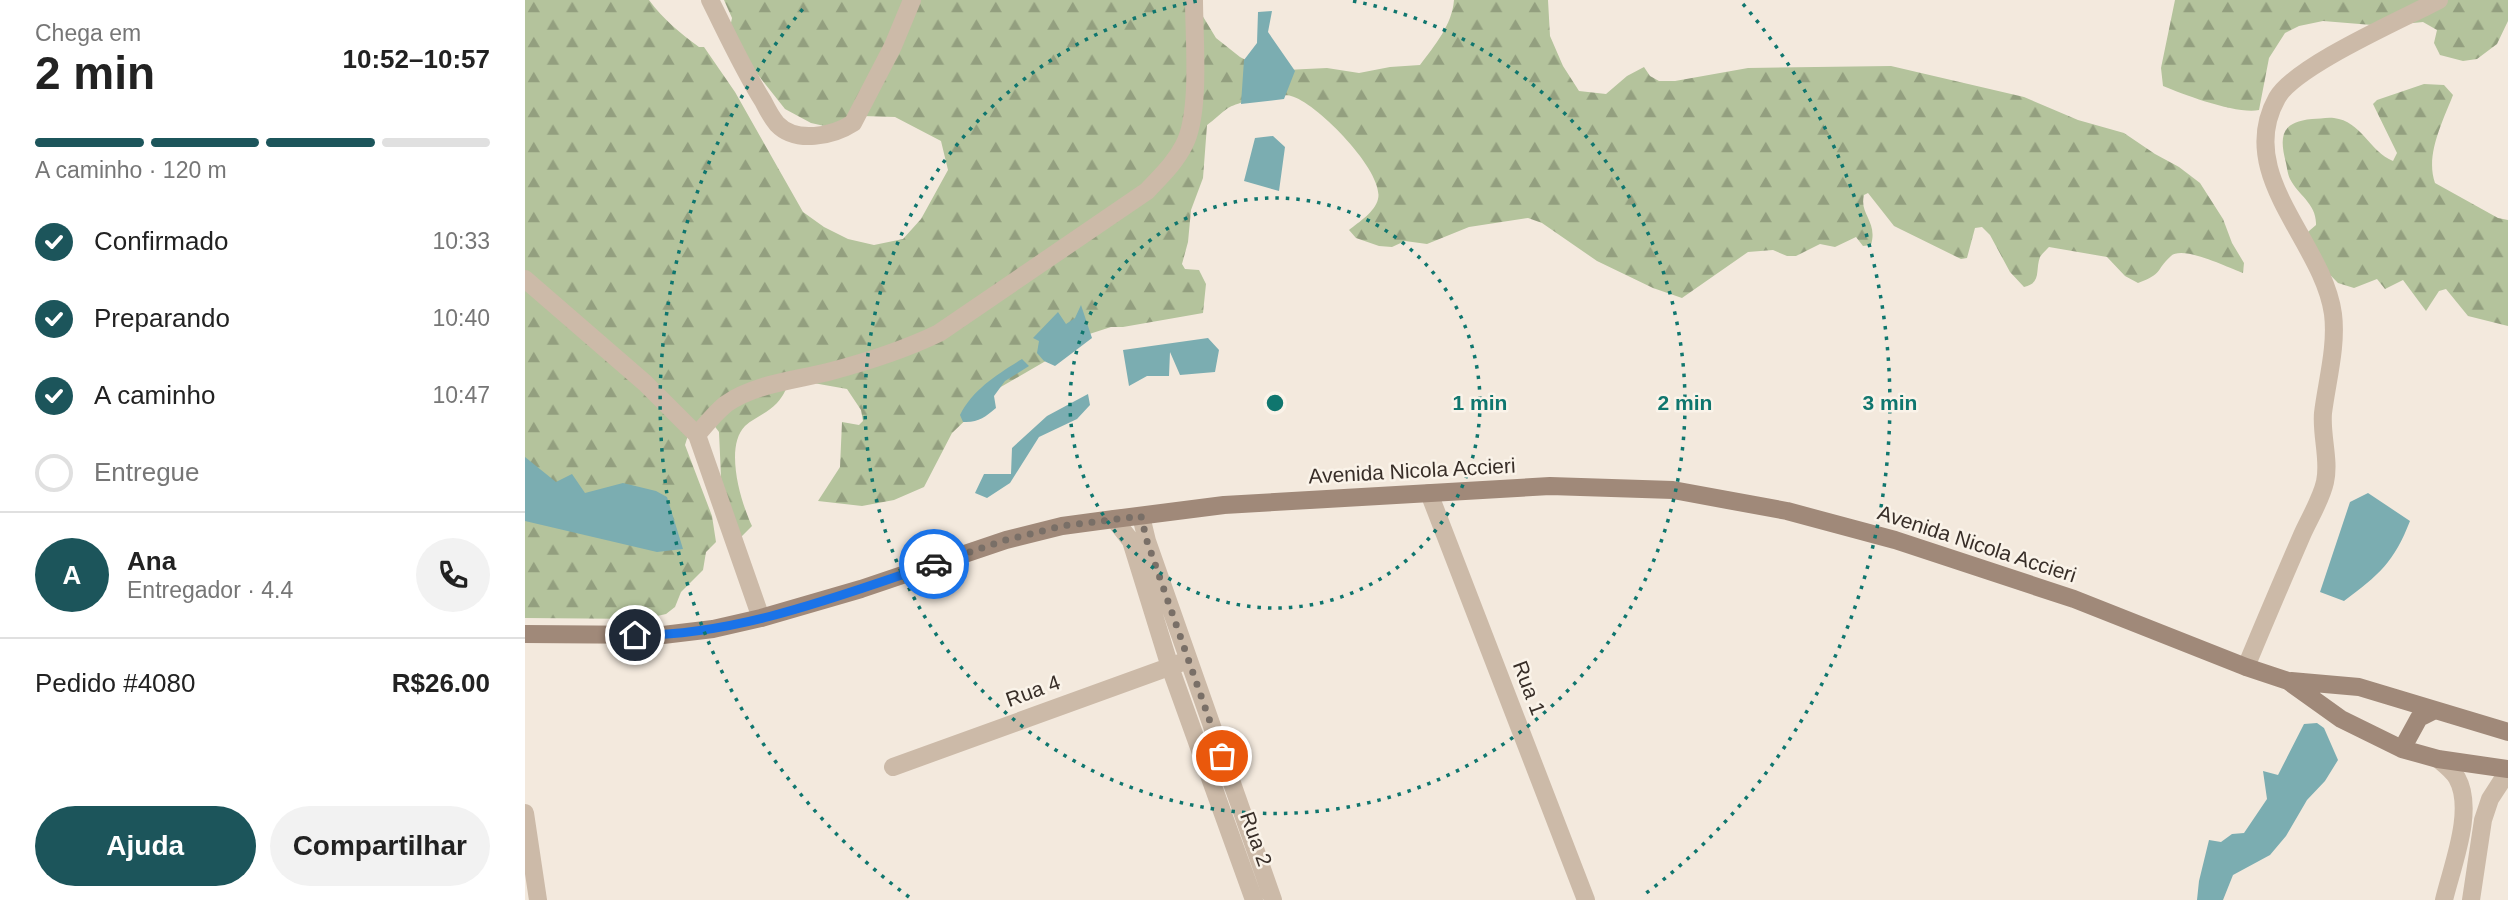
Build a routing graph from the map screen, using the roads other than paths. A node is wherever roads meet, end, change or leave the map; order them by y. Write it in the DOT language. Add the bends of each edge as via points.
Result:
graph roads {
  1 [pos="711,0"];
  2 [pos="912,0"];
  3 [pos="1194,0"];
  4 [pos="2439,0"];
  5 [pos="525,279"];
  6 [pos="697,435"];
  7 [pos="1429,493"];
  8 [pos="1141,516"];
  9 [pos="1114,519"];
  10 [pos="761,618"];
  11 [pos="525,634"];
  12 [pos="1189,660"];
  13 [pos="1170,667"];
  14 [pos="2246,667"];
  15 [pos="2288,681"];
  16 [pos="2433,710"];
  17 [pos="2508,732"];
  18 [pos="2402,749"];
  19 [pos="2438,759"];
  20 [pos="893,767"];
  21 [pos="2508,770"];
  22 [pos="525,813"];
  23 [pos="538,900"];
  24 [pos="1254,900"];
  25 [pos="1273,900"];
  26 [pos="1586,900"];
  27 [pos="2444,900"];
  28 [pos="2471,900"];
  1 -- 2 [label="street" via="747,75 778,125 794,135 810,136 853,123"];
  3 -- 6 [label="street" via="1194,116 1186,143 1147,191 939,333 909,347 756,390 728,402"];
  4 -- 14 [label="street" via="2294,79 2278,97 2266,132 2267,160 2277,190 2329,293 2333,344 2323,417 2325,482"];
  5 -- 6 [label="street" via="645,383"];
  6 -- 10 [label="street"];
  7 -- 8 [label="street, Avenida Nicola Accieri" via="1224,505"];
  7 -- 14 [label="street, Avenida Nicola Accieri" via="1550,486 1673,490 1787,511 1895,540 2074,599"];
  7 -- 26 [label="street, Rua 1"];
  8 -- 9 [label="street, Avenida Nicola Accieri"];
  8 -- 12 [label="street, Rua 2"];
  9 -- 10 [label="street, Avenida Nicola Accieri" via="1006,540"];
  9 -- 13 [label="street, Rua 2" via="1131,541"];
  10 -- 11 [label="street, Avenida Nicola Accieri" via="663,635"];
  12 -- 13 [label="street, Rua 4"];
  12 -- 25 [label="street, Rua 2"];
  13 -- 20 [label="street, Rua 4"];
  13 -- 24 [label="street, Rua 2"];
  14 -- 15 [label="street, Avenida Nicola Accieri"];
  15 -- 16 [label="street, Avenida Nicola Accieri" via="2359,687"];
  15 -- 18 [label="street, Avenida Nicola Accieri" via="2341,719"];
  16 -- 17 [label="street, Avenida Nicola Accieri"];
  16 -- 18 [label="street" via="2419,718"];
  18 -- 19 [label="street, Avenida Nicola Accieri"];
  19 -- 21 [label="street, Avenida Nicola Accieri"];
  19 -- 27 [label="street" via="2456,776 2464,797"];
  21 -- 28 [label="street" via="2483,820"];
  22 -- 23 [label="street"];
}
